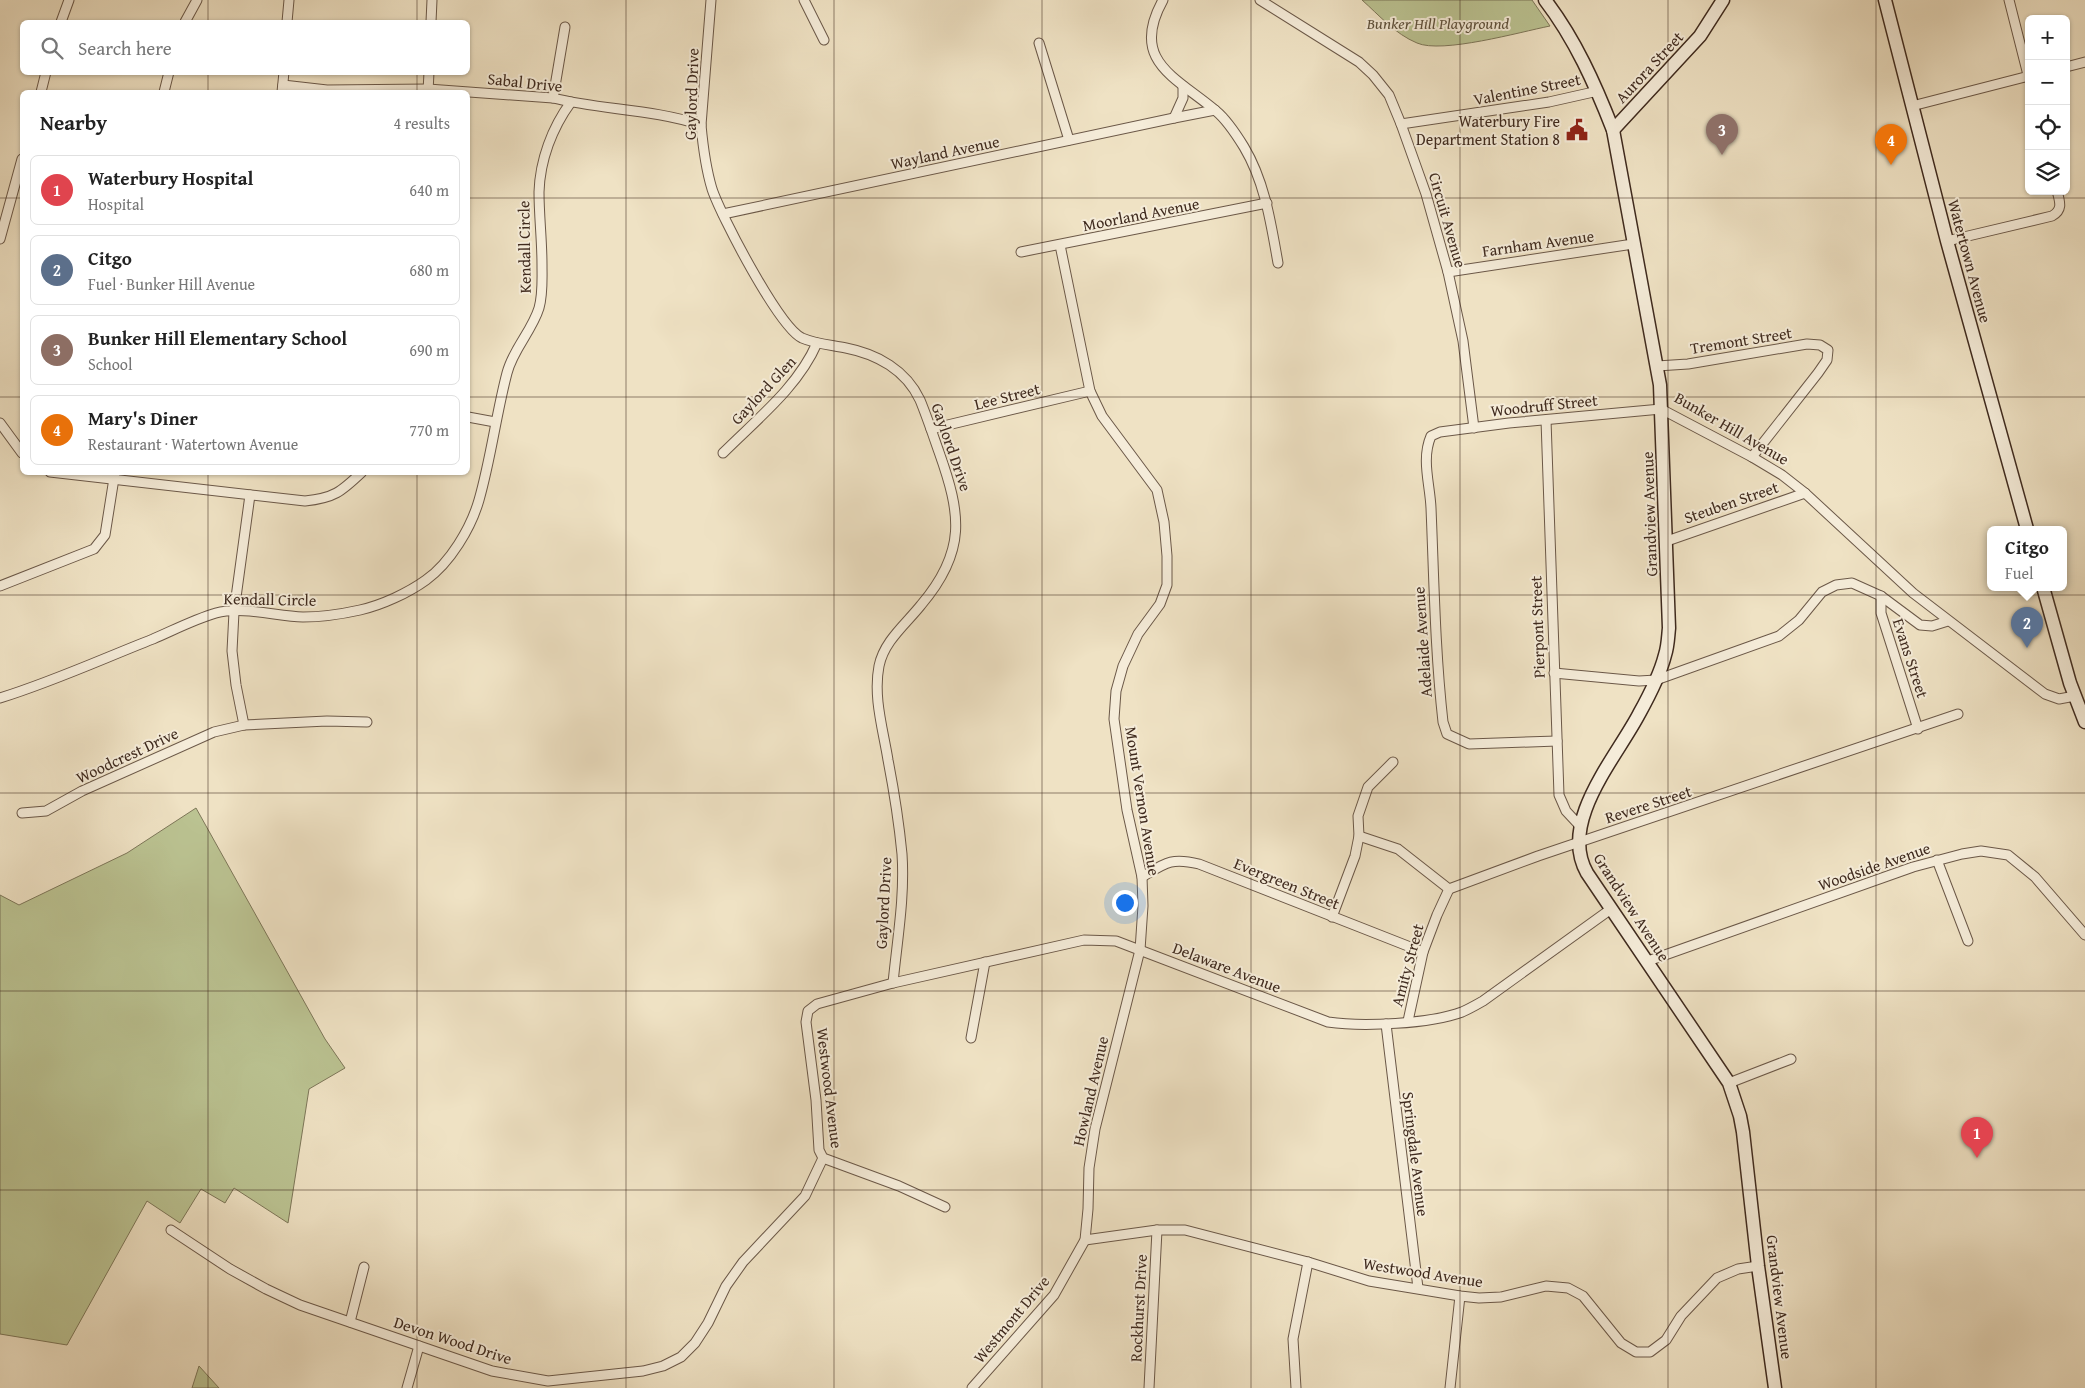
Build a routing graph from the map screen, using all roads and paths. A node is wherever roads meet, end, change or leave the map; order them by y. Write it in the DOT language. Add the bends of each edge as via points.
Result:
graph roads {
  1 [pos="69,0"];
  2 [pos="197,0"];
  3 [pos="289,0"];
  4 [pos="432,0"];
  5 [pos="711,0"];
  6 [pos="804,0"];
  7 [pos="1163,0"];
  8 [pos="1260,0"];
  9 [pos="1546,0"];
  10 [pos="1723,0"];
  11 [pos="1884,0"];
  12 [pos="2008,0"];
  13 [pos="62,20"];
  14 [pos="185,20"];
  15 [pos="288,20"];
  16 [pos="431,20"];
  17 [pos="565,27"];
  18 [pos="824,40"];
  19 [pos="1039,43"];
  20 [pos="2085,62"];
  21 [pos="2025,65"];
  22 [pos="2070,66"];
  23 [pos="45,75"];
  24 [pos="168,75"];
  25 [pos="284,75"];
  26 [pos="429,75"];
  27 [pos="2025,78"];
  28 [pos="1183,86"];
  29 [pos="282,89"];
  30 [pos="42,90"];
  31 [pos="164,90"];
  32 [pos="327,90"];
  33 [pos="428,90"];
  34 [pos="1598,90"];
  35 [pos="470,93"];
  36 [pos="553,98"];
  37 [pos="571,102"];
  38 [pos="1912,106"];
  39 [pos="1215,110"];
  40 [pos="1174,118"];
  41 [pos="1401,124"];
  42 [pos="701,125"];
  43 [pos="1613,130"];
  44 [pos="1069,140"];
  45 [pos="20,167"];
  46 [pos="2058,195"];
  47 [pos="1267,204"];
  48 [pos="723,214"];
  49 [pos="0,240"];
  50 [pos="1947,241"];
  51 [pos="1633,244"];
  52 [pos="1060,245"];
  53 [pos="1020,252"];
  54 [pos="1278,263"];
  55 [pos="1448,272"];
  56 [pos="818,343"];
  57 [pos="1657,366"];
  58 [pos="1090,391"];
  59 [pos="1661,409"];
  60 [pos="470,417"];
  61 [pos="1546,420"];
  62 [pos="495,422"];
  63 [pos="0,423"];
  64 [pos="1474,428"];
  65 [pos="931,429"];
  66 [pos="1431,436"];
  67 [pos="20,450"];
  68 [pos="723,453"];
  69 [pos="1752,457"];
  70 [pos="88,475"];
  71 [pos="359,475"];
  72 [pos="114,477"];
  73 [pos="1805,493"];
  74 [pos="250,495"];
  75 [pos="2026,526"];
  76 [pos="1667,541"];
  77 [pos="0,586"];
  78 [pos="2045,591"];
  79 [pos="1881,596"];
  80 [pos="234,612"];
  81 [pos="1948,621"];
  82 [pos="1554,673"];
  83 [pos="1656,680"];
  84 [pos="2075,696"];
  85 [pos="0,698"];
  86 [pos="1958,714"];
  87 [pos="367,722"];
  88 [pos="2085,722"];
  89 [pos="244,724"];
  90 [pos="1918,729"];
  91 [pos="1557,741"];
  92 [pos="1393,762"];
  93 [pos="22,813"];
  94 [pos="1580,826"];
  95 [pos="1359,836"];
  96 [pos="1579,842"];
  97 [pos="1937,860"];
  98 [pos="1142,877"];
  99 [pos="1450,889"];
  100 [pos="1611,909"];
  101 [pos="1332,917"];
  102 [pos="2085,935"];
  103 [pos="1968,941"];
  104 [pos="1140,950"];
  105 [pos="1423,952"];
  106 [pos="1648,961"];
  107 [pos="985,962"];
  108 [pos="893,983"];
  109 [pos="808,1011"];
  110 [pos="1408,1021"];
  111 [pos="1386,1024"];
  112 [pos="971,1038"];
  113 [pos="1792,1059"];
  114 [pos="1728,1083"];
  115 [pos="823,1158"];
  116 [pos="945,1207"];
  117 [pos="171,1230"];
  118 [pos="1157,1230"];
  119 [pos="1085,1240"];
  120 [pos="1308,1262"];
  121 [pos="1758,1266"];
  122 [pos="364,1267"];
  123 [pos="1418,1288"];
  124 [pos="1460,1296"];
  125 [pos="350,1322"];
  126 [pos="419,1346"];
  127 [pos="548,1384"];
  128 [pos="407,1388"];
  129 [pos="972,1388"];
  130 [pos="1149,1388"];
  131 [pos="1296,1388"];
  132 [pos="1450,1388"];
  133 [pos="1776,1388"];
  1 -- 13 [label="street"];
  2 -- 14 [label="street"];
  3 -- 15 [label="street"];
  4 -- 16 [label="street"];
  5 -- 42 [label="street, Gaylord Drive"];
  6 -- 18 [label="street"];
  7 -- 28 [label="street" via="1150,32 1153,47 1158,63"];
  8 -- 41 [label="street, Circuit Avenue" via="1359,62 1374,75 1388,95"];
  9 -- 34 [label="main road, Bunker Hill Avenue"];
  10 -- 43 [label="main road, Aurora Street" via="1700,36"];
  11 -- 38 [label="main road, Watertown Avenue"];
  12 -- 21 [label="street"];
  17 -- 36 [label="street"];
  19 -- 44 [label="street"];
  20 -- 22 [label="street"];
  23 -- 30 [label="street"];
  24 -- 31 [label="street"];
  25 -- 29 [label="street"];
  26 -- 33 [label="street"];
  27 -- 38 [label="street"];
  28 -- 39 [label="street"];
  28 -- 40 [label="street" via="1183,98"];
  29 -- 32 [label="street, Sabal Drive"];
  34 -- 41 [label="street, Valentine Street" via="1522,106"];
  34 -- 43 [label="main road, Bunker Hill Avenue"];
  35 -- 36 [label="street, Sabal Drive"];
  36 -- 37 [label="street, Sabal Drive"];
  37 -- 42 [label="street, Sabal Drive" via="677,117"];
  37 -- 62 [label="street, Kendall Circle" via="557,121 542,168 539,191 542,286 539,307 507,370"];
  38 -- 50 [label="main road, Watertown Avenue"];
  39 -- 40 [label="street, Wayland Avenue"];
  39 -- 47 [label="street" via="1244,148"];
  40 -- 44 [label="street, Wayland Avenue"];
  41 -- 55 [label="street, Circuit Avenue" via="1426,194"];
  42 -- 48 [label="street, Gaylord Drive" via="712,189"];
  43 -- 51 [label="main road, Bunker Hill Avenue"];
  44 -- 48 [label="street, Wayland Avenue"];
  45 -- 49 [label="street"];
  46 -- 50 [label="street" via="2060,208 2052,216"];
  47 -- 52 [label="street, Moorland Avenue"];
  47 -- 54 [label="street"];
  48 -- 56 [label="street, Gaylord Drive" via="781,316 799,337"];
  50 -- 75 [label="main road, Watertown Avenue"];
  51 -- 55 [label="street, Farnham Avenue"];
  51 -- 57 [label="main road, Bunker Hill Avenue"];
  52 -- 53 [label="street, Moorland Avenue"];
  52 -- 58 [label="street, Mount Vernon Avenue"];
  55 -- 64 [label="street, Circuit Avenue" via="1463,341"];
  56 -- 65 [label="street, Gaylord Drive" via="866,352 887,362 906,378 919,398"];
  56 -- 68 [label="street, Gaylord Glen" via="796,380"];
  57 -- 59 [label="main road, Bunker Hill Avenue"];
  57 -- 69 [label="street, Tremont Street" via="1688,364 1807,344 1820,345 1828,350 1828,360"];
  58 -- 65 [label="street, Lee Street"];
  58 -- 98 [label="street, Mount Vernon Avenue" via="1102,416 1156,490 1164,522 1167,585 1160,604 1138,634 1123,666 1116,691 1114,719 1127,810"];
  59 -- 61 [label="street, Woodruff Street"];
  59 -- 69 [label="street, Bunker Hill Avenue"];
  59 -- 76 [label="main road, Grandview Avenue"];
  60 -- 62 [label="street"];
  61 -- 64 [label="street, Woodruff Street"];
  61 -- 82 [label="street, Pierpont Street"];
  62 -- 80 [label="street, Kendall Circle" via="478,502 447,559 427,580 362,610 302,617"];
  63 -- 67 [label="street"];
  64 -- 66 [label="street, Woodruff Street"];
  65 -- 108 [label="street, Gaylord Drive" via="955,504 957,532 950,560 936,587 896,632 879,665 878,704 902,854 902,890"];
  66 -- 91 [label="street, Adelaide Avenue" via="1426,446 1426,458 1431,504 1434,612 1443,722 1447,734 1469,744"];
  69 -- 73 [label="street, Bunker Hill Avenue"];
  70 -- 72 [label="street"];
  71 -- 74 [label="street" via="342,490 325,499 305,501"];
  72 -- 74 [label="street"];
  72 -- 77 [label="street" via="105,535 94,549"];
  73 -- 76 [label="street, Steuben Street"];
  73 -- 81 [label="street, Bunker Hill Avenue"];
  74 -- 80 [label="street"];
  76 -- 83 [label="main road, Grandview Avenue" via="1669,628 1666,655"];
  78 -- 84 [label="main road"];
  79 -- 81 [label="street" via="1920,625 1932,626"];
  79 -- 83 [label="street" via="1852,583 1836,585 1822,592 1799,620 1779,636"];
  79 -- 90 [label="street, Evans Street" via="1881,613"];
  80 -- 85 [label="street, Kendall Circle" via="217,612 38,686"];
  80 -- 89 [label="street" via="232,651"];
  81 -- 84 [label="street, Bunker Hill Avenue" via="2045,694 2058,698"];
  82 -- 83 [label="street"];
  82 -- 91 [label="street, Pierpont Street"];
  83 -- 94 [label="main road, Grandview Avenue" via="1589,801"];
  84 -- 88 [label="main road"];
  86 -- 90 [label="street, Revere Street"];
  87 -- 89 [label="street, Woodcrest Drive" via="327,720"];
  89 -- 93 [label="street, Woodcrest Drive" via="214,732 46,811"];
  90 -- 96 [label="street, Revere Street"];
  91 -- 94 [label="street, Pierpont Street" via="1559,795 1566,811"];
  92 -- 95 [label="street" via="1368,787 1358,816"];
  94 -- 96 [label="main road, Grandview Avenue"];
  95 -- 99 [label="street" via="1398,849"];
  95 -- 101 [label="street" via="1355,856"];
  96 -- 99 [label="street, Revere Street"];
  96 -- 100 [label="main road, Grandview Avenue" via="1584,867"];
  97 -- 102 [label="street, Woodside Avenue" via="1981,851 2008,855 2035,877"];
  97 -- 103 [label="street"];
  97 -- 106 [label="street, Woodside Avenue"];
  98 -- 101 [label="street, Evergreen Street" via="1161,865 1181,859"];
  98 -- 104 [label="street, Mount Vernon Avenue"];
  99 -- 105 [label="street, Amity Street"];
  100 -- 106 [label="main road, Grandview Avenue"];
  100 -- 110 [label="street, Delaware Avenue" via="1483,1002 1444,1017"];
  101 -- 105 [label="street, Evergreen Street"];
  104 -- 107 [label="street, Delaware Avenue" via="1116,941 1084,940"];
  104 -- 111 [label="street, Delaware Avenue" via="1328,1022"];
  104 -- 119 [label="street, Howland Avenue" via="1095,1129"];
  105 -- 110 [label="street, Amity Street"];
  106 -- 114 [label="main road, Grandview Avenue"];
  107 -- 108 [label="street, Delaware Avenue"];
  107 -- 112 [label="street"];
  108 -- 109 [label="street, Delaware Avenue" via="817,1004"];
  109 -- 115 [label="street, Westwood Avenue" via="806,1022"];
  110 -- 111 [label="street, Delaware Avenue"];
  111 -- 123 [label="street, Springdale Avenue"];
  113 -- 114 [label="street"];
  114 -- 121 [label="main road, Grandview Avenue" via="1740,1116"];
  115 -- 116 [label="street, Westwood Avenue"];
  115 -- 127 [label="street, Devon Wood Drive" via="805,1196 743,1262 699,1336 680,1357 644,1371"];
  117 -- 125 [label="street, Devon Wood Drive" via="266,1289 300,1306"];
  118 -- 119 [label="street, Westwood Avenue"];
  118 -- 120 [label="street, Westwood Avenue" via="1185,1230"];
  118 -- 130 [label="street, Rockhurst Drive"];
  119 -- 129 [label="street, Westmont Drive" via="1054,1295"];
  120 -- 123 [label="street, Westwood Avenue" via="1369,1281"];
  120 -- 131 [label="street" via="1293,1339"];
  121 -- 124 [label="street, Westwood Avenue" via="1738,1269 1717,1278 1681,1316 1666,1340 1650,1352 1636,1352 1621,1343 1583,1296 1568,1288 1546,1286 1501,1297"];
  121 -- 133 [label="main road, Grandview Avenue"];
  122 -- 125 [label="street"];
  123 -- 124 [label="street, Westwood Avenue"];
  124 -- 132 [label="street"];
  125 -- 126 [label="street, Devon Wood Drive"];
  126 -- 127 [label="street, Devon Wood Drive"];
  126 -- 128 [label="street"];
}
